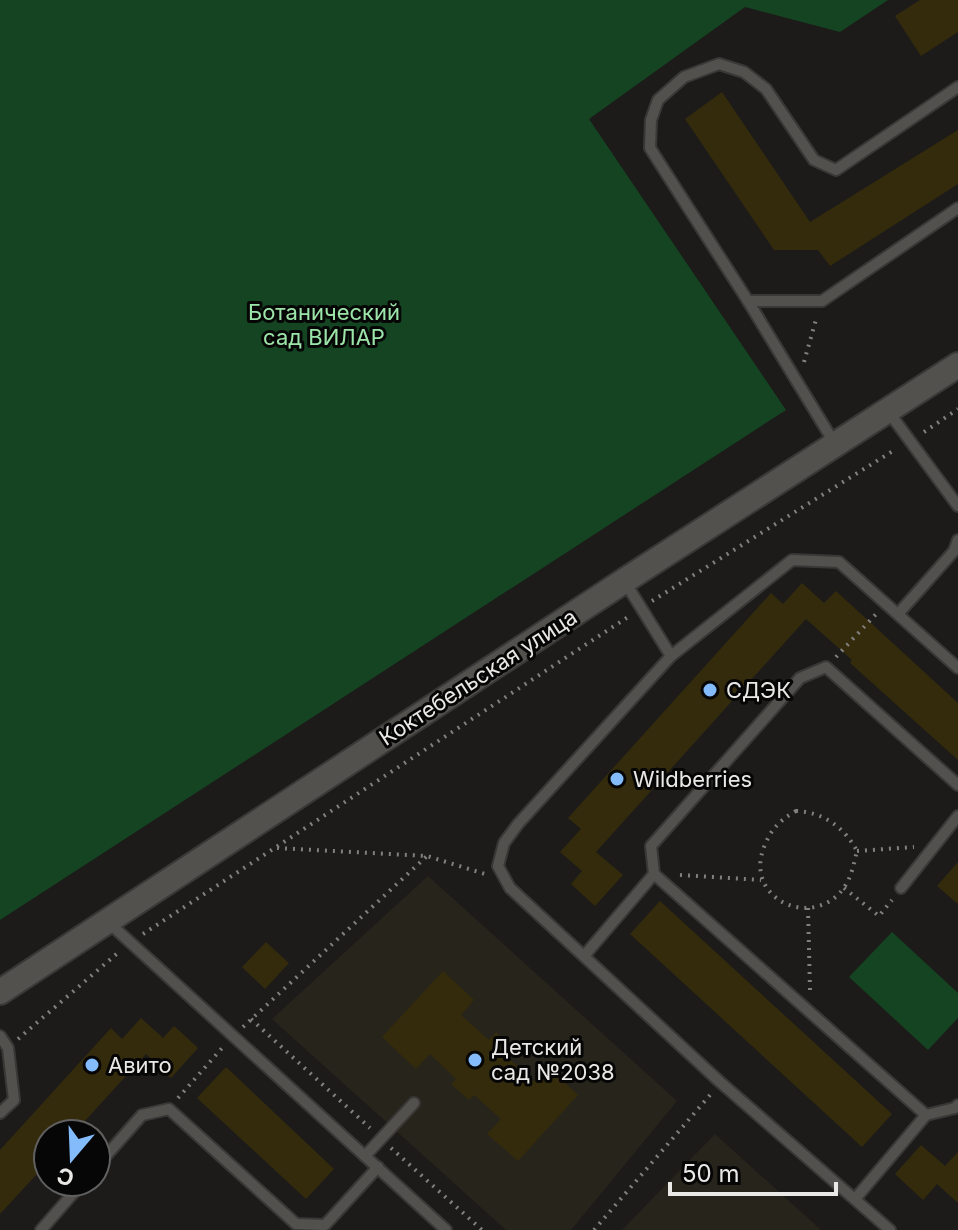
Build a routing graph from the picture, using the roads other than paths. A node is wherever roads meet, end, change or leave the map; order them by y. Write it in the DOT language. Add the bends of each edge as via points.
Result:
graph roads {
  1 [pos="958,87"];
  2 [pos="958,208"];
  3 [pos="748,301"];
  4 [pos="958,365"];
  5 [pos="888,410"];
  6 [pos="835,444"];
  7 [pos="958,506"];
  8 [pos="958,540"];
  9 [pos="624,581"];
  10 [pos="898,614"];
  11 [pos="671,656"];
  12 [pos="958,668"];
  13 [pos="958,785"];
  14 [pos="958,816"];
  15 [pos="654,874"];
  16 [pos="901,888"];
  17 [pos="108,922"];
  18 [pos="584,956"];
  19 [pos="0,992"];
  20 [pos="0,1036"];
  21 [pos="414,1103"];
  22 [pos="958,1105"];
  23 [pos="0,1113"];
  24 [pos="926,1115"];
  25 [pos="112,1149"];
  26 [pos="365,1156"];
  27 [pos="378,1167"];
  28 [pos="69,1198"];
  29 [pos="855,1199"];
  30 [pos="41,1230"];
  31 [pos="446,1230"];
  32 [pos="890,1230"];
  1 -- 3 [label="lane" via="836,170 814,160 766,89 744,72 719,64 684,77 658,100 650,148"];
  2 -- 3 [label="lane" via="822,301"];
  3 -- 6 [label="lane"];
  4 -- 5 [label="street, Коктебельская улица"];
  5 -- 6 [label="street, Коктебельская улица"];
  5 -- 7 [label="lane"];
  6 -- 9 [label="street, Коктебельская улица"];
  8 -- 10 [label="lane"];
  9 -- 11 [label="lane"];
  9 -- 17 [label="street, Коктебельская улица"];
  10 -- 11 [label="lane" via="839,562 792,560"];
  10 -- 12 [label="lane"];
  11 -- 18 [label="lane" via="504,843 498,866 510,888"];
  13 -- 15 [label="lane" via="826,667 800,678 651,846"];
  14 -- 16 [label="lane"];
  15 -- 18 [label="lane"];
  15 -- 24 [label="lane"];
  17 -- 19 [label="street, Коктебельская улица"];
  17 -- 26 [label="lane"];
  18 -- 29 [label="lane"];
  20 -- 23 [label="lane" via="8,1048 14,1100"];
  21 -- 26 [label="lane"];
  22 -- 24 [label="lane"];
  24 -- 29 [label="lane"];
  25 -- 27 [label="lane" via="142,1115 169,1109 296,1224 325,1225"];
  26 -- 27 [label="lane"];
  27 -- 31 [label="lane"];
  28 -- 30 [label="lane"];
  29 -- 32 [label="lane"];
}
